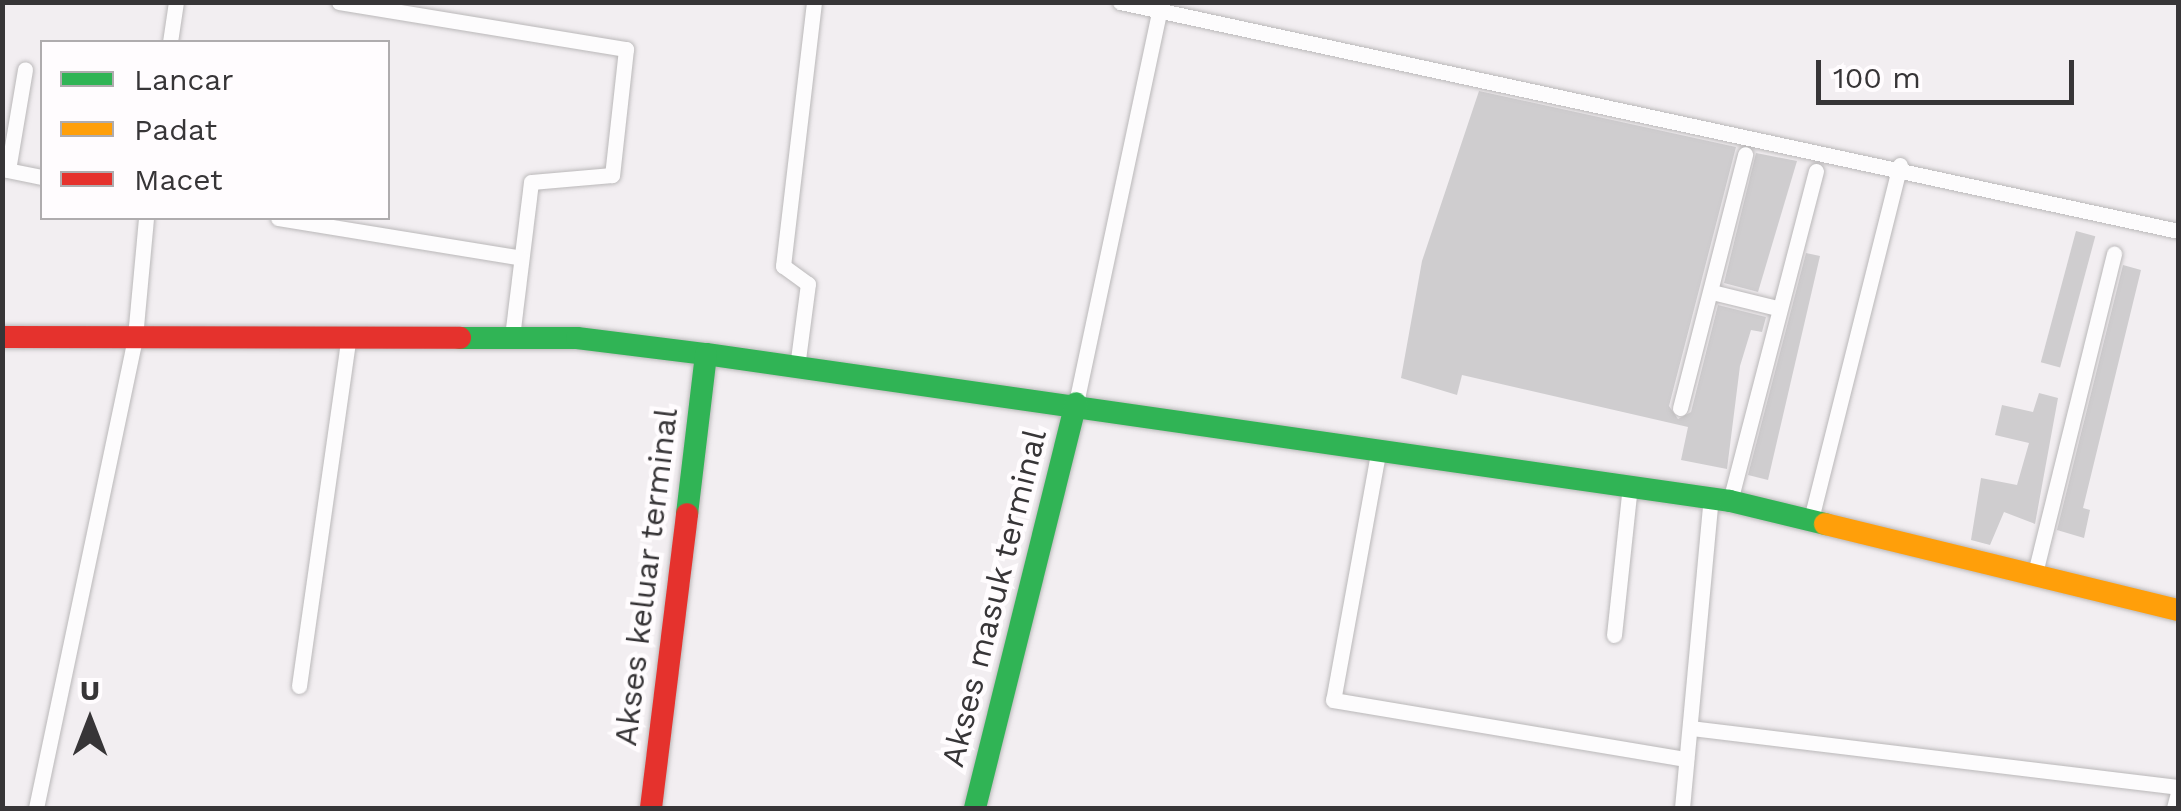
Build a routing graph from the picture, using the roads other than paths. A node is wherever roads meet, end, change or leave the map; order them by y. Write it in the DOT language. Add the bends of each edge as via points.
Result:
graph roads {
  1 [pos="176,2"];
  2 [pos="338,2"];
  3 [pos="492,2"];
  4 [pos="814,2"];
  5 [pos="1120,2"];
  6 [pos="1160,5"];
  7 [pos="488,23"];
  8 [pos="170,40"];
  9 [pos="25,69"];
  10 [pos="1745,154"];
  11 [pos="1900,165"];
  12 [pos="5,170"];
  13 [pos="1816,170"];
  14 [pos="40,176"];
  15 [pos="146,220"];
  16 [pos="304,220"];
  17 [pos="331,222"];
  18 [pos="2178,230"];
  19 [pos="2114,253"];
  20 [pos="521,258"];
  21 [pos="1712,292"];
  22 [pos="1777,308"];
  23 [pos="2,337"];
  24 [pos="134,337"];
  25 [pos="512,337"];
  26 [pos="348,340"];
  27 [pos="706,354"];
  28 [pos="797,367"];
  29 [pos="1076,403"];
  30 [pos="1680,408"];
  31 [pos="1379,448"];
  32 [pos="1630,485"];
  33 [pos="1720,499"];
  34 [pos="1811,519"];
  35 [pos="2036,570"];
  36 [pos="2178,610"];
  37 [pos="1614,635"];
  38 [pos="299,686"];
  39 [pos="1690,728"];
  40 [pos="1686,759"];
  41 [pos="2178,790"];
  42 [pos="36,808"];
  43 [pos="651,808"];
  44 [pos="974,808"];
  45 [pos="1682,808"];
  46 [pos="2174,808"];
  1 -- 8 [label="street"];
  2 -- 7 [label="street"];
  3 -- 7 [label="street"];
  4 -- 28 [label="street" via="783,266 808,284"];
  5 -- 6 [label="street"];
  6 -- 11 [label="street"];
  6 -- 29 [label="street"];
  7 -- 20 [label="street" via="620,45 629,56 612,175 533,178"];
  9 -- 12 [label="street"];
  10 -- 21 [label="street"];
  11 -- 18 [label="street"];
  11 -- 34 [label="street"];
  12 -- 14 [label="street"];
  13 -- 22 [label="street"];
  15 -- 24 [label="street"];
  16 -- 17 [label="street"];
  17 -- 20 [label="street"];
  19 -- 35 [label="street"];
  20 -- 25 [label="street"];
  21 -- 22 [label="street"];
  21 -- 30 [label="street"];
  22 -- 33 [label="street"];
  23 -- 24 [label="street"];
  24 -- 26 [label="street"];
  24 -- 42 [label="street"];
  25 -- 26 [label="street"];
  25 -- 27 [label="street"];
  26 -- 38 [label="street"];
  27 -- 28 [label="street"];
  27 -- 43 [label="street, Akses keluar terminal"];
  28 -- 29 [label="street"];
  29 -- 31 [label="street"];
  29 -- 44 [label="street, Akses masuk terminal"];
  31 -- 32 [label="street"];
  31 -- 40 [label="street" via="1334,700"];
  32 -- 33 [label="street"];
  32 -- 37 [label="street"];
  33 -- 34 [label="street"];
  33 -- 39 [label="street"];
  34 -- 35 [label="street"];
  35 -- 36 [label="street"];
  39 -- 40 [label="street"];
  39 -- 41 [label="street"];
  40 -- 45 [label="street"];
  41 -- 46 [label="street"];
}
